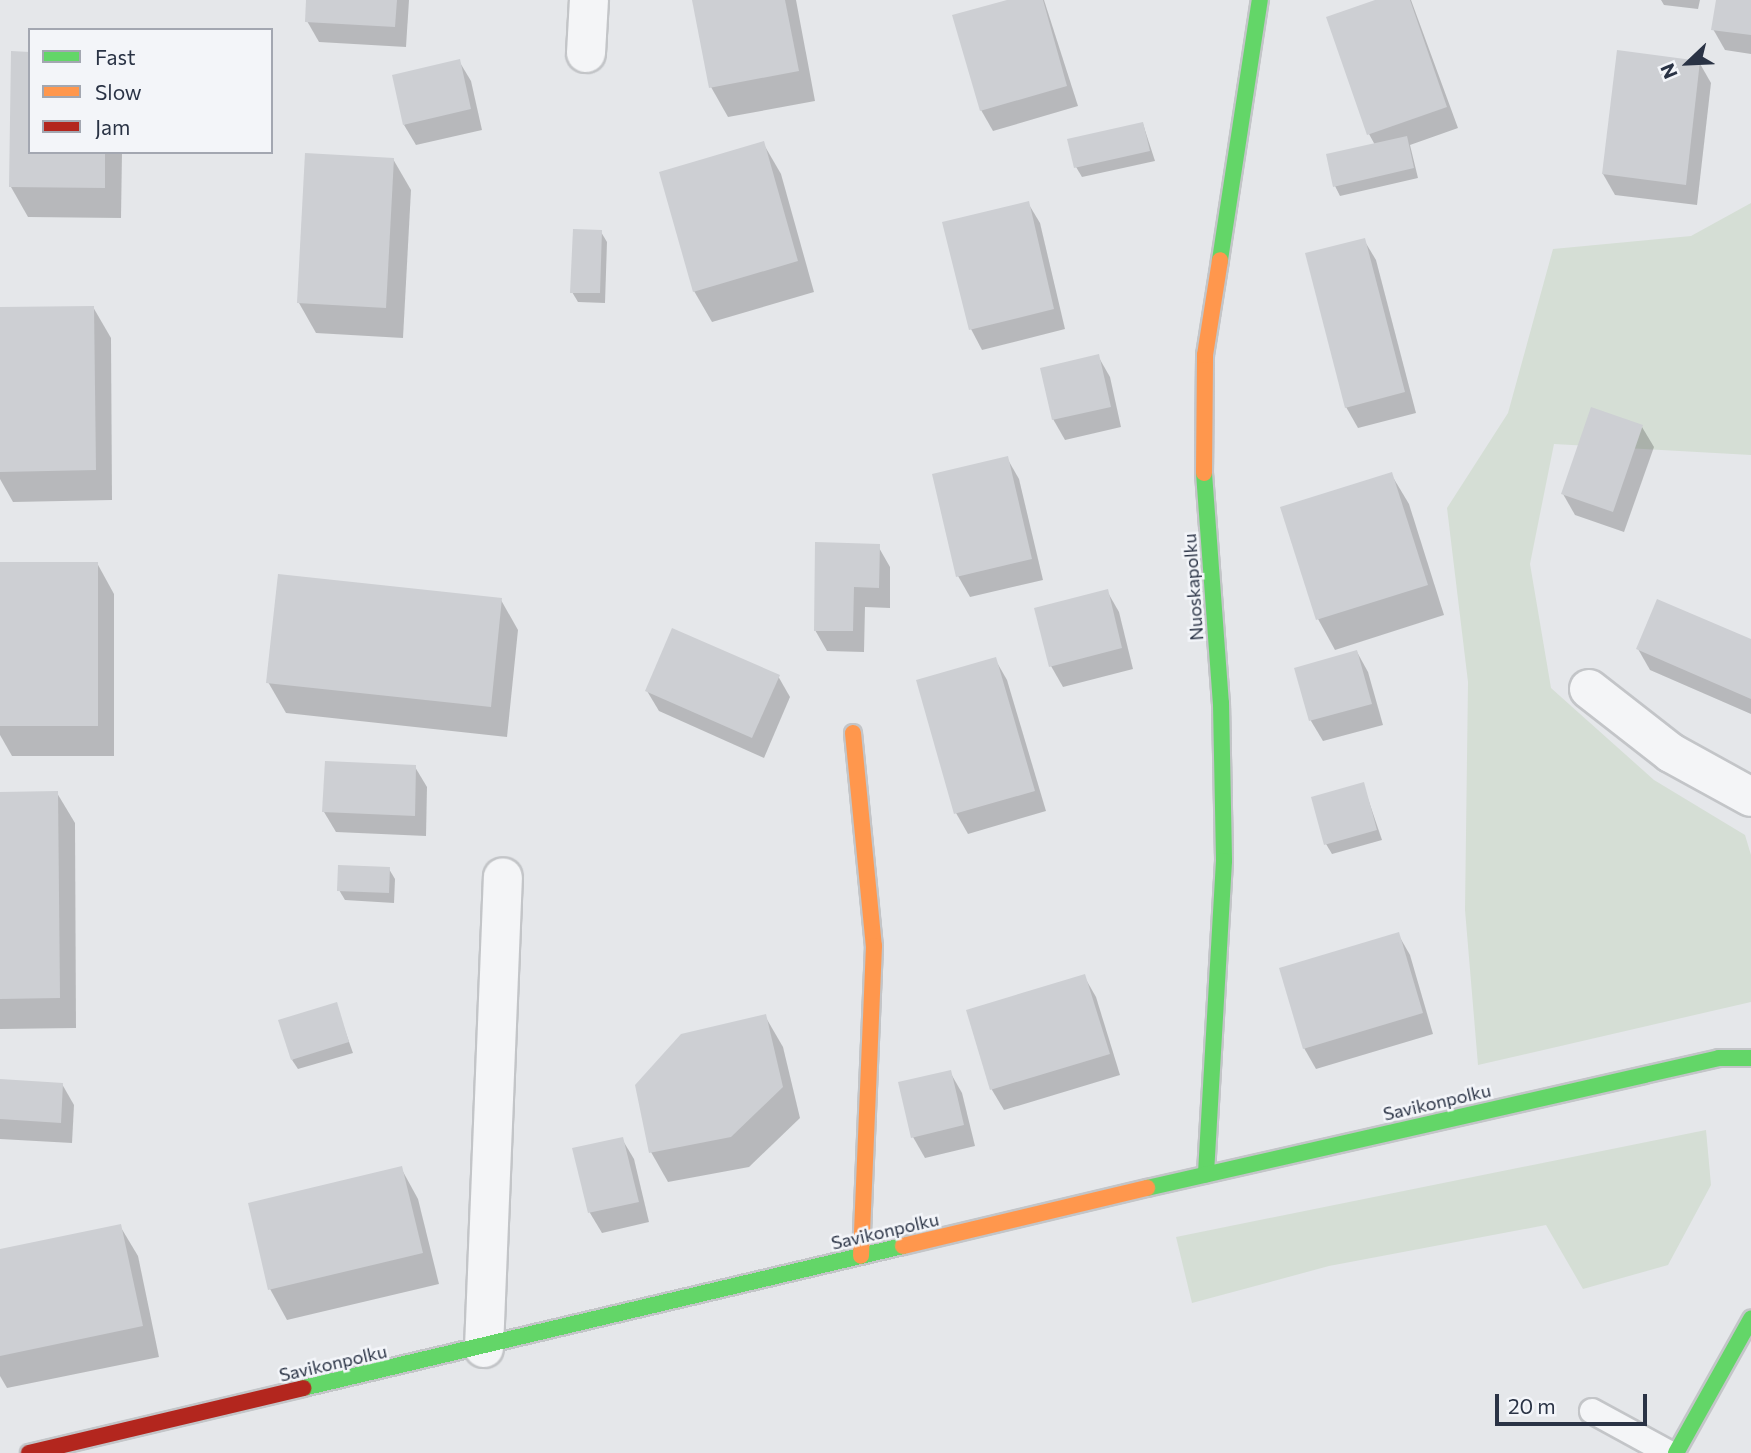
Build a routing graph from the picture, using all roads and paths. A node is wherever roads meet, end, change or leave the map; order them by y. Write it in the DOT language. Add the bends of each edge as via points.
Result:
graph roads {
  1 [pos="589,0"];
  2 [pos="1260,0"];
  3 [pos="586,53"];
  4 [pos="1589,689"];
  5 [pos="853,733"];
  6 [pos="1751,797"];
  7 [pos="503,877"];
  8 [pos="1751,1058"];
  9 [pos="1206,1174"];
  10 [pos="861,1256"];
  11 [pos="1751,1319"];
  12 [pos="484,1348"];
  13 [pos="1592,1412"];
  14 [pos="29,1453"];
  15 [pos="1669,1453"];
  16 [pos="1676,1453"];
  1 -- 3 [label="street"];
  2 -- 9 [label="street, Nuoskapolku" via="1205,355 1201,439 1221,703 1224,861"];
  4 -- 6 [label="street" via="1671,753"];
  5 -- 10 [label="street" via="874,946"];
  7 -- 12 [label="street"];
  8 -- 9 [label="street, Savikonpolku" via="1719,1058"];
  9 -- 10 [label="street, Savikonpolku"];
  10 -- 12 [label="street, Savikonpolku"];
  11 -- 16 [label="street"];
  12 -- 14 [label="street, Savikonpolku"];
  13 -- 15 [label="lane"];
}
